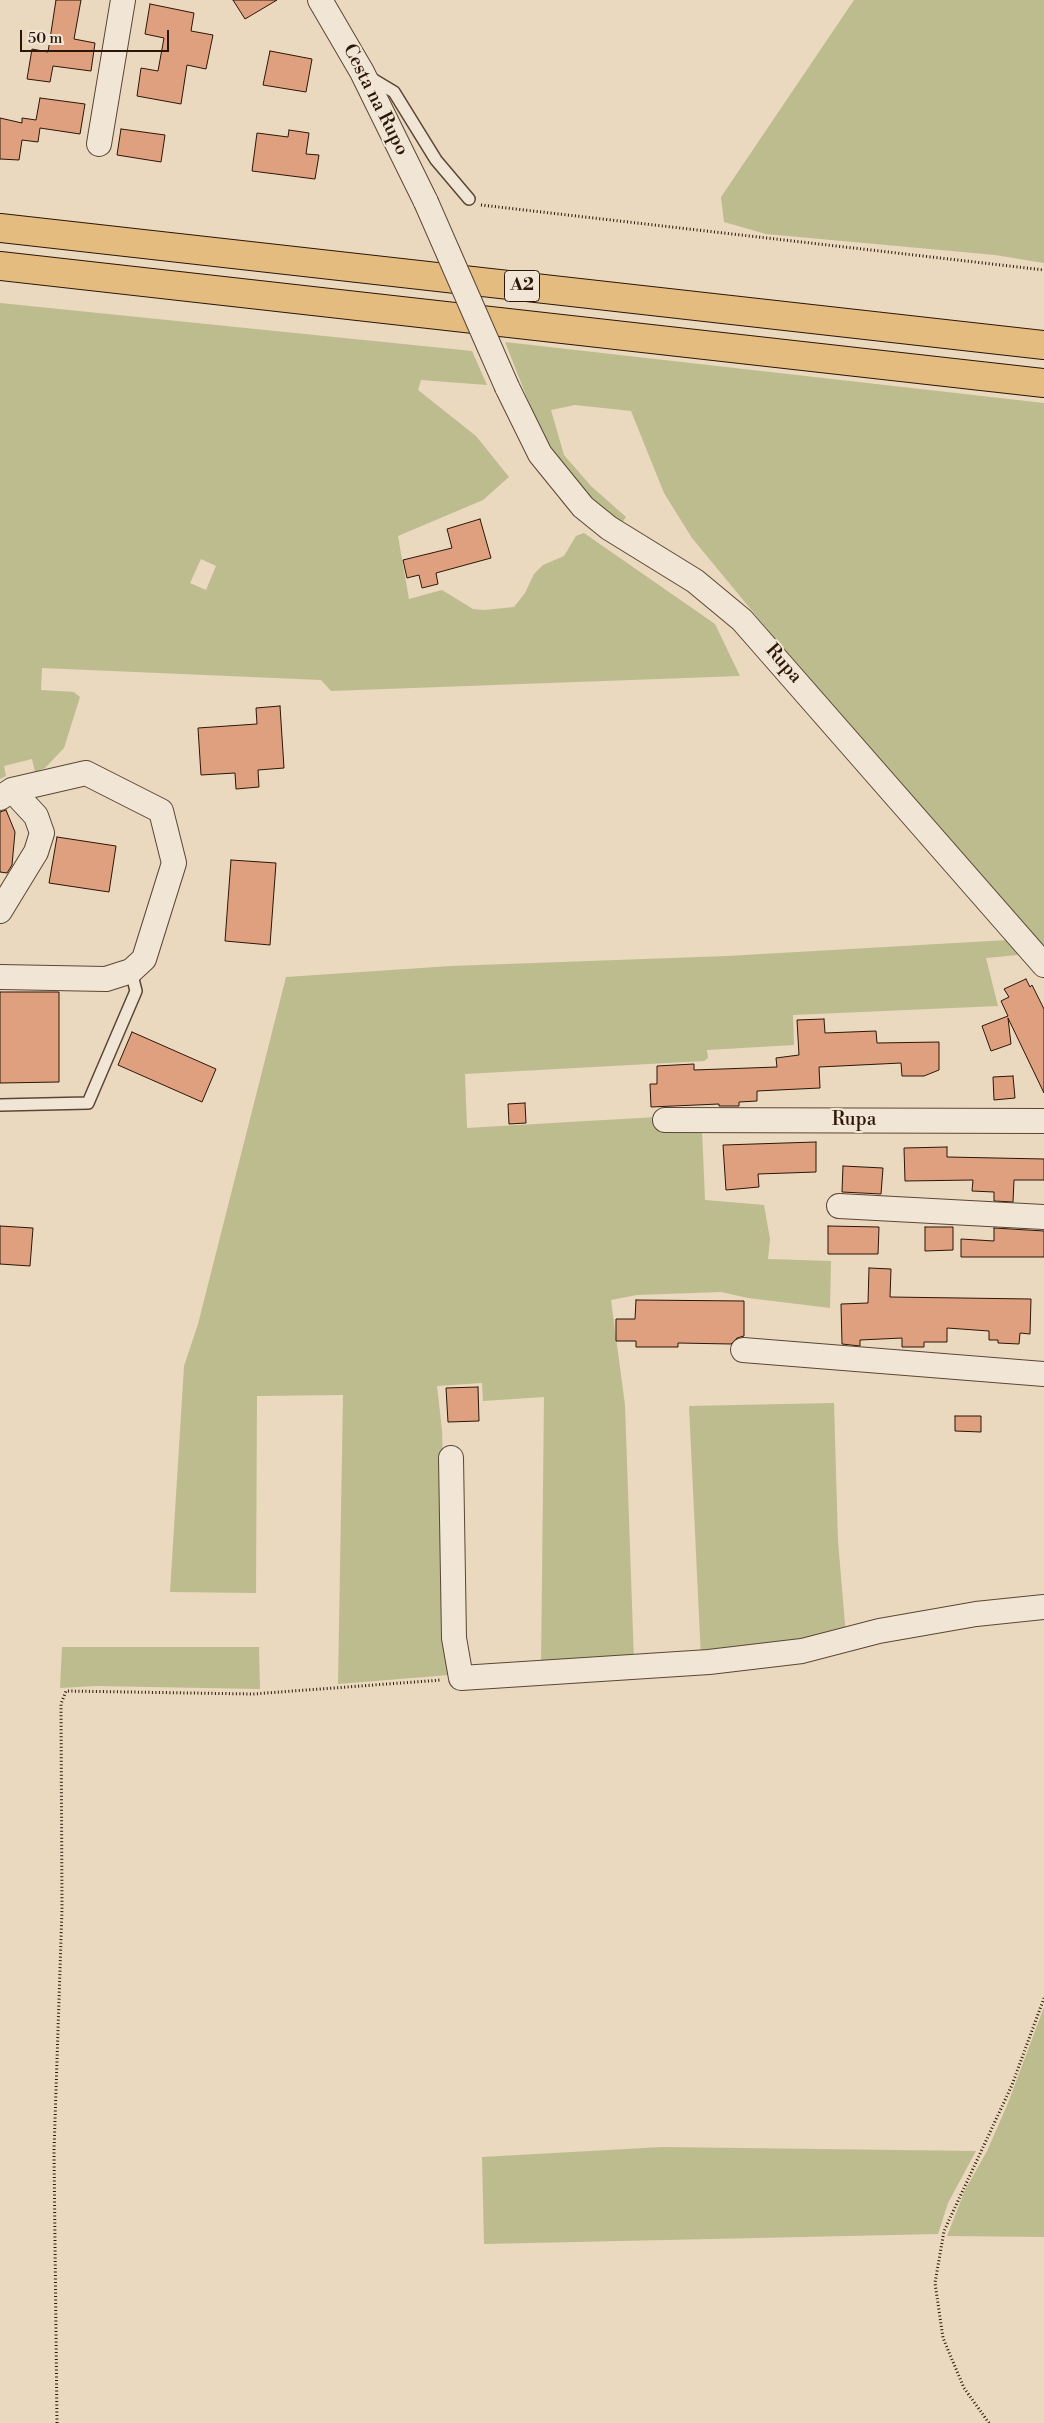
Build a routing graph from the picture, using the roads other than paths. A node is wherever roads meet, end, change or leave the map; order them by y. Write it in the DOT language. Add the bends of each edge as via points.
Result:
graph roads {
  1 [pos="123,0"];
  2 [pos="320,0"];
  3 [pos="362,72"];
  4 [pos="99,144"];
  5 [pos="469,199"];
  6 [pos="0,228"];
  7 [pos="0,266"];
  8 [pos="1044,345"];
  9 [pos="1044,383"];
  10 [pos="507,386"];
  11 [pos="6,794"];
  12 [pos="0,911"];
  13 [pos="1044,965"];
  14 [pos="131,971"];
  15 [pos="0,977"];
  16 [pos="0,1105"];
  17 [pos="665,1120"];
  18 [pos="1044,1121"];
  19 [pos="839,1206"];
  20 [pos="1044,1216"];
  21 [pos="743,1350"];
  22 [pos="1044,1374"];
  23 [pos="450,1458"];
  24 [pos="1044,1607"];
  1 -- 4 [label="street"];
  2 -- 3 [label="street, Cesta na Rupo"];
  3 -- 5 [label="lane" via="394,92 436,160"];
  3 -- 10 [label="street, Cesta na Rupo, bridge" via="426,202"];
  6 -- 8 [label="highway, A2"];
  7 -- 9 [label="highway, A2"];
  10 -- 13 [label="street, Rupa" via="540,454 583,507 609,528 695,581 742,620"];
  11 -- 12 [label="street" via="36,816 42,833 36,852"];
  11 -- 14 [label="street" via="86,773 161,811 174,863 144,959"];
  14 -- 15 [label="street" via="106,979"];
  14 -- 16 [label="lane" via="136,991 88,1103"];
  17 -- 18 [label="street, Rupa"];
  19 -- 20 [label="street"];
  21 -- 22 [label="street"];
  23 -- 24 [label="street" via="454,1638 461,1678 709,1662 802,1651 879,1631 976,1614"];
}
